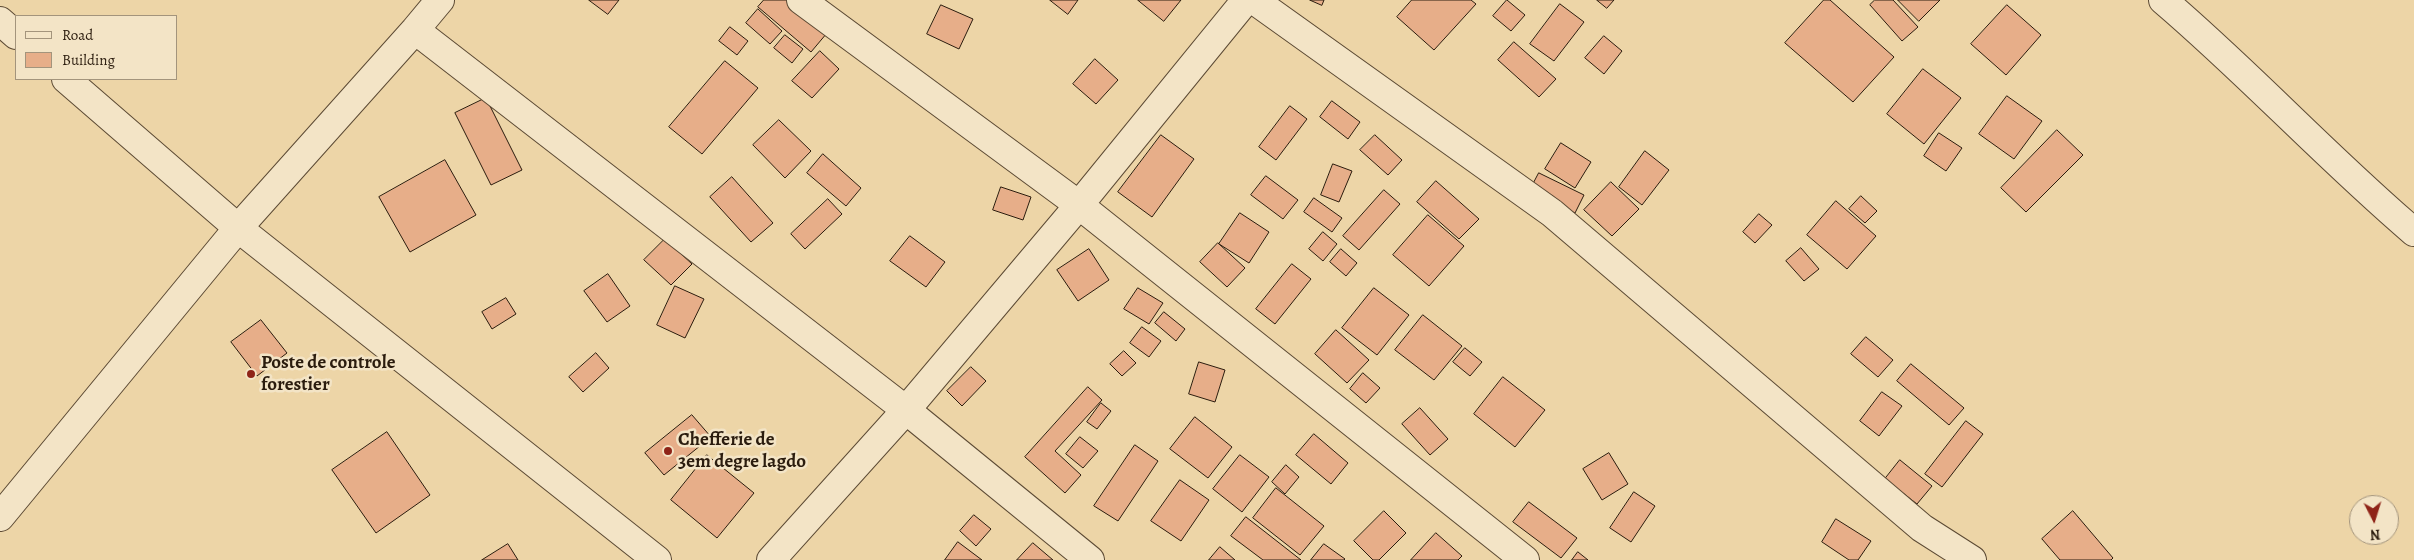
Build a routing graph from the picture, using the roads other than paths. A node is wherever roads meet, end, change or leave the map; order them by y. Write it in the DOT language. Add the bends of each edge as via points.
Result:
graph roads {
  1 [pos="440,0"];
  2 [pos="801,0"];
  3 [pos="1246,0"];
  4 [pos="1254,0"];
  5 [pos="2163,0"];
  6 [pos="0,21"];
  7 [pos="415,30"];
  8 [pos="15,34"];
  9 [pos="67,80"];
  10 [pos="1079,205"];
  11 [pos="238,228"];
  12 [pos="2414,232"];
  13 [pos="906,410"];
  14 [pos="0,517"];
  15 [pos="657,560"];
  16 [pos="771,560"];
  17 [pos="1090,560"];
  18 [pos="1525,560"];
  19 [pos="1972,560"];
  1 -- 7 [label="street"];
  2 -- 10 [label="street"];
  3 -- 10 [label="street"];
  4 -- 19 [label="street" via="1552,213 1922,528"];
  5 -- 12 [label="street" via="2209,39 2363,189"];
  6 -- 8 [label="street"];
  7 -- 11 [label="street"];
  7 -- 13 [label="street"];
  9 -- 11 [label="street"];
  10 -- 13 [label="street"];
  10 -- 18 [label="street"];
  11 -- 14 [label="street"];
  11 -- 15 [label="street"];
  13 -- 16 [label="street"];
  13 -- 17 [label="street"];
}
